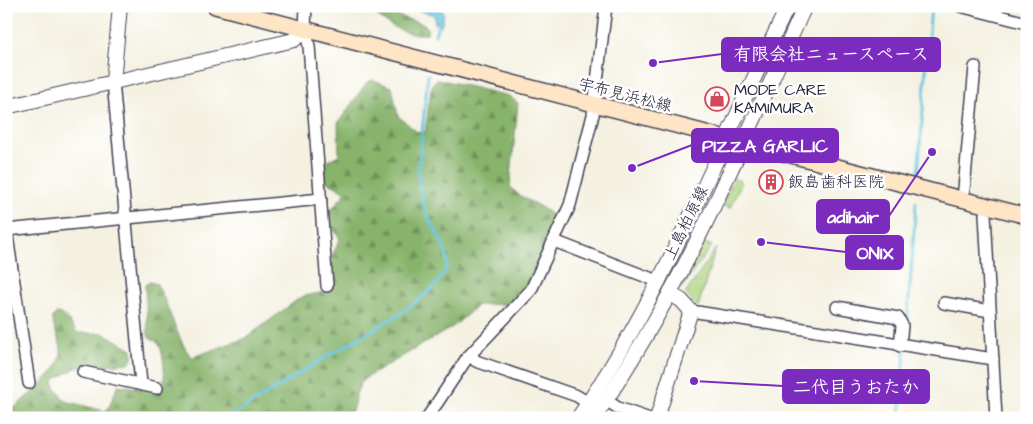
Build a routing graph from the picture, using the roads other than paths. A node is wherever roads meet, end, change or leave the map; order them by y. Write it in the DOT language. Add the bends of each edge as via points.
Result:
graph roads {
  1 [pos="120,6"];
  2 [pos="215,6"];
  3 [pos="306,6"];
  4 [pos="606,6"];
  5 [pos="788,6"];
  6 [pos="805,6"];
  7 [pos="960,6"];
  8 [pos="1010,6"];
  9 [pos="1008,19"];
  10 [pos="1027,23"];
  11 [pos="304,29"];
  12 [pos="975,67"];
  13 [pos="113,82"];
  14 [pos="594,105"];
  15 [pos="6,107"];
  16 [pos="726,139"];
  17 [pos="743,143"];
  18 [pos="321,200"];
  19 [pos="963,200"];
  20 [pos="987,206"];
  21 [pos="1027,216"];
  22 [pos="125,218"];
  23 [pos="6,230"];
  24 [pos="554,241"];
  25 [pos="660,282"];
  26 [pos="327,286"];
  27 [pos="670,294"];
  28 [pos="944,303"];
  29 [pos="837,307"];
  30 [pos="691,311"];
  31 [pos="990,311"];
  32 [pos="900,346"];
  33 [pos="470,355"];
  34 [pos="993,359"];
  35 [pos="83,372"];
  36 [pos="29,383"];
  37 [pos="141,384"];
  38 [pos="157,388"];
  39 [pos="606,400"];
  40 [pos="588,403"];
  41 [pos="427,418"];
  42 [pos="578,418"];
  43 [pos="594,418"];
  44 [pos="647,418"];
  45 [pos="657,418"];
  46 [pos="996,418"];
  1 -- 13 [label="street"];
  2 -- 11 [label="main road, 宇布見浜松線"];
  3 -- 11 [label="street"];
  4 -- 14 [label="street"];
  5 -- 16 [label="street, 上島柏原線"];
  6 -- 17 [label="street, 上島柏原線"];
  7 -- 9 [label="street"];
  8 -- 9 [label="street"];
  9 -- 10 [label="street"];
  11 -- 13 [label="street" via="294,40"];
  11 -- 14 [label="main road, 宇布見浜松線"];
  11 -- 18 [label="street" via="309,46"];
  12 -- 19 [label="street"];
  13 -- 15 [label="street"];
  13 -- 22 [label="street"];
  14 -- 16 [label="main road, 宇布見浜松線"];
  14 -- 24 [label="street" via="570,205"];
  16 -- 17 [label="main road, 宇布見浜松線"];
  16 -- 25 [label="street, 上島柏原線"];
  17 -- 19 [label="main road, 宇布見浜松線"];
  17 -- 27 [label="street, 上島柏原線"];
  18 -- 22 [label="street"];
  18 -- 26 [label="street"];
  19 -- 20 [label="main road, 宇布見浜松線"];
  20 -- 21 [label="main road, 宇布見浜松線"];
  20 -- 31 [label="street"];
  22 -- 23 [label="street"];
  22 -- 37 [label="street"];
  23 -- 36 [label="street"];
  24 -- 25 [label="street"];
  24 -- 33 [label="street" via="531,290"];
  25 -- 40 [label="street, 上島柏原線"];
  27 -- 30 [label="street" via="682,300"];
  27 -- 39 [label="street, 上島柏原線"];
  28 -- 31 [label="street"];
  29 -- 32 [label="street" via="898,318 902,325"];
  30 -- 32 [label="street"];
  30 -- 45 [label="street"];
  31 -- 34 [label="street"];
  32 -- 34 [label="street"];
  33 -- 40 [label="street" via="476,361 577,396"];
  33 -- 41 [label="street"];
  34 -- 46 [label="street"];
  35 -- 37 [label="street"];
  37 -- 38 [label="street"];
  39 -- 43 [label="street, 上島柏原線"];
  39 -- 44 [label="street" via="618,408"];
  40 -- 42 [label="street, 上島柏原線"];
}
